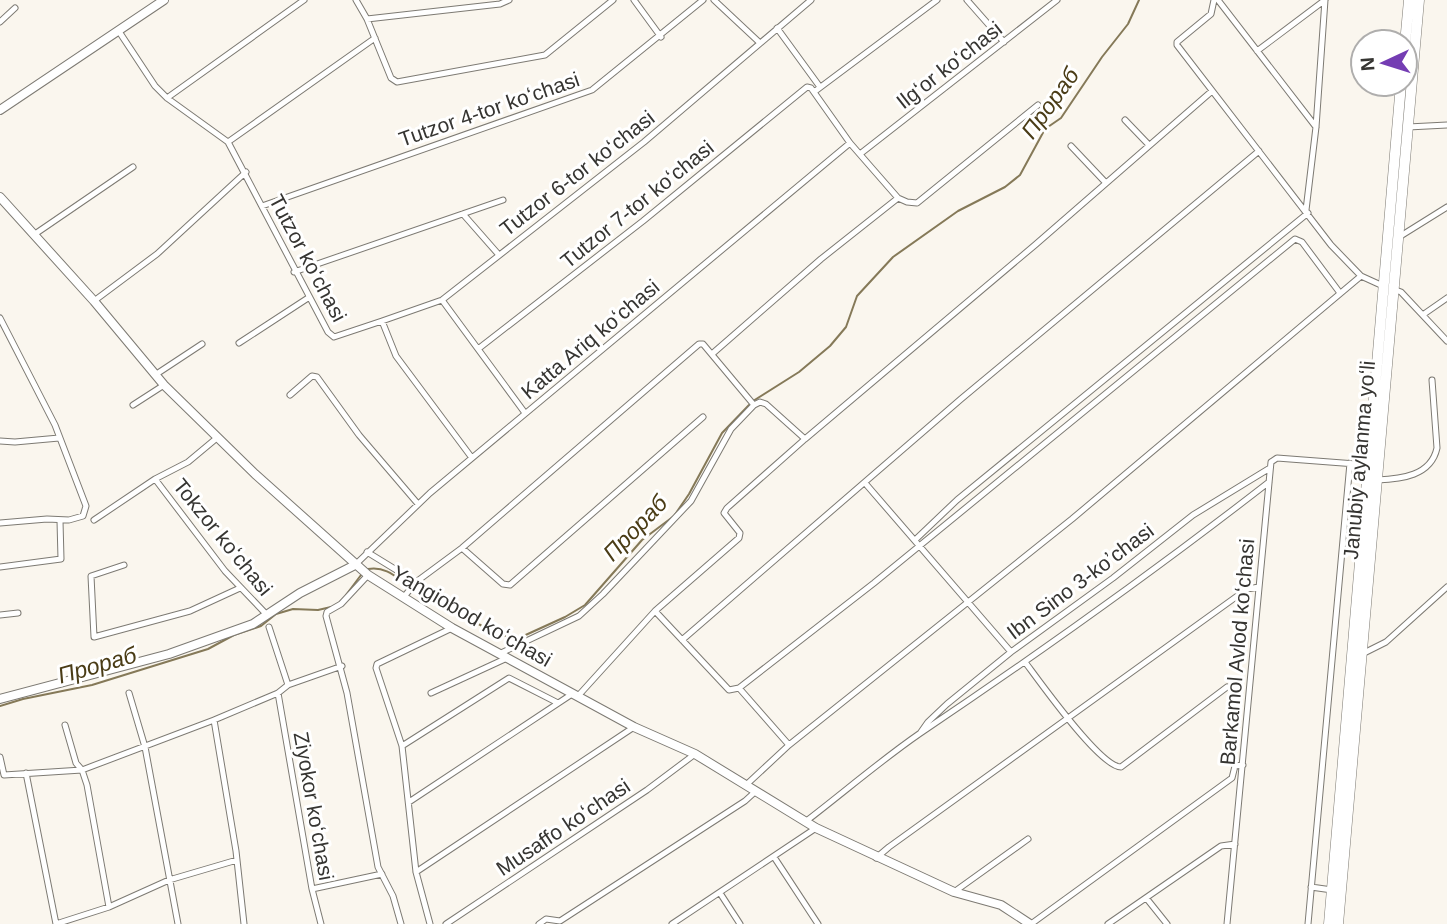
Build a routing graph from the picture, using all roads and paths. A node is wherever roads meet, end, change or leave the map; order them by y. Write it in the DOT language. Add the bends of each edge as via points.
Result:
graph roads {
  1 [pos="164,0"];
  2 [pos="304,0"];
  3 [pos="356,0"];
  4 [pos="509,0"];
  5 [pos="613,0"];
  6 [pos="634,0"];
  7 [pos="703,0"];
  8 [pos="713,0"];
  9 [pos="811,0"];
  10 [pos="937,0"];
  11 [pos="967,0"];
  12 [pos="1057,0"];
  13 [pos="1216,0"];
  14 [pos="1325,0"];
  15 [pos="1409,0"];
  16 [pos="1419,0"];
  17 [pos="15,8"];
  18 [pos="367,19"];
  19 [pos="0,22"];
  20 [pos="778,28"];
  21 [pos="1406,28"];
  22 [pos="118,30"];
  23 [pos="661,37"];
  24 [pos="375,38"];
  25 [pos="1003,42"];
  26 [pos="760,43"];
  27 [pos="1256,51"];
  28 [pos="820,87"];
  29 [pos="1212,91"];
  30 [pos="814,92"];
  31 [pos="167,98"];
  32 [pos="1400,98"];
  33 [pos="1038,105"];
  34 [pos="0,110"];
  35 [pos="1125,120"];
  36 [pos="1447,125"];
  37 [pos="1316,127"];
  38 [pos="1408,127"];
  39 [pos="228,142"];
  40 [pos="850,143"];
  41 [pos="1149,145"];
  42 [pos="1071,146"];
  43 [pos="1259,151"];
  44 [pos="860,154"];
  45 [pos="133,167"];
  46 [pos="246,172"];
  47 [pos="1106,183"];
  48 [pos="0,197"];
  49 [pos="898,198"];
  50 [pos="503,200"];
  51 [pos="262,206"];
  52 [pos="1447,207"];
  53 [pos="1307,212"];
  54 [pos="463,214"];
  55 [pos="35,234"];
  56 [pos="1398,238"];
  57 [pos="499,255"];
  58 [pos="1240,269"];
  59 [pos="295,272"];
  60 [pos="1361,276"];
  61 [pos="1246,277"];
  62 [pos="1389,288"];
  63 [pos="1340,293"];
  64 [pos="308,298"];
  65 [pos="1447,298"];
  66 [pos="442,300"];
  67 [pos="94,301"];
  68 [pos="1424,314"];
  69 [pos="0,318"];
  70 [pos="382,321"];
  71 [pos="1447,341"];
  72 [pos="239,343"];
  73 [pos="202,344"];
  74 [pos="478,349"];
  75 [pos="712,354"];
  76 [pos="155,375"];
  77 [pos="1432,380"];
  78 [pos="164,385"];
  79 [pos="290,395"];
  80 [pos="752,402"];
  81 [pos="133,405"];
  82 [pos="525,413"];
  83 [pos="703,417"];
  84 [pos="218,437"];
  85 [pos="59,438"];
  86 [pos="805,439"];
  87 [pos="0,441"];
  88 [pos="472,458"];
  89 [pos="1350,463"];
  90 [pos="1369,465"];
  91 [pos="1270,468"];
  92 [pos="155,479"];
  93 [pos="1377,480"];
  94 [pos="1269,482"];
  95 [pos="865,483"];
  96 [pos="418,503"];
  97 [pos="94,520"];
  98 [pos="60,521"];
  99 [pos="0,523"];
  100 [pos="917,542"];
  101 [pos="462,548"];
  102 [pos="366,552"];
  103 [pos="124,565"];
  104 [pos="355,565"];
  105 [pos="0,567"];
  106 [pos="368,575"];
  107 [pos="416,582"];
  108 [pos="1259,587"];
  109 [pos="1447,587"];
  110 [pos="240,588"];
  111 [pos="403,598"];
  112 [pos="968,601"];
  113 [pos="655,611"];
  114 [pos="18,613"];
  115 [pos="0,615"];
  116 [pos="267,615"];
  117 [pos="269,627"];
  118 [pos="452,628"];
  119 [pos="682,640"];
  120 [pos="1011,652"];
  121 [pos="1362,654"];
  122 [pos="503,656"];
  123 [pos="1025,662"];
  124 [pos="517,663"];
  125 [pos="342,666"];
  126 [pos="505,679"];
  127 [pos="288,685"];
  128 [pos="1227,687"];
  129 [pos="739,688"];
  130 [pos="129,693"];
  131 [pos="278,693"];
  132 [pos="431,693"];
  133 [pos="576,695"];
  134 [pos="0,699"];
  135 [pos="558,703"];
  136 [pos="1068,718"];
  137 [pos="214,720"];
  138 [pos="65,725"];
  139 [pos="634,727"];
  140 [pos="920,734"];
  141 [pos="789,744"];
  142 [pos="402,746"];
  143 [pos="145,747"];
  144 [pos="695,754"];
  145 [pos="0,757"];
  146 [pos="1243,765"];
  147 [pos="82,770"];
  148 [pos="26,773"];
  149 [pos="746,785"];
  150 [pos="756,791"];
  151 [pos="409,802"];
  152 [pos="805,822"];
  153 [pos="816,828"];
  154 [pos="1028,839"];
  155 [pos="1235,844"];
  156 [pos="774,857"];
  157 [pos="876,858"];
  158 [pos="237,860"];
  159 [pos="416,872"];
  160 [pos="382,874"];
  161 [pos="169,880"];
  162 [pos="1311,887"];
  163 [pos="312,889"];
  164 [pos="1332,890"];
  165 [pos="954,892"];
  166 [pos="720,893"];
  167 [pos="1147,898"];
  168 [pos="108,907"];
  169 [pos="1111,923"];
  170 [pos="56,924"];
  171 [pos="178,924"];
  172 [pos="244,924"];
  173 [pos="321,924"];
  174 [pos="401,924"];
  175 [pos="430,924"];
  176 [pos="446,924"];
  177 [pos="539,924"];
  178 [pos="672,924"];
  179 [pos="740,924"];
  180 [pos="818,924"];
  181 [pos="1030,924"];
  182 [pos="1167,924"];
  183 [pos="1227,924"];
  184 [pos="1308,924"];
  185 [pos="1329,924"];
  186 [pos="1338,924"];
  1 -- 22 [label="street"];
  2 -- 31 [label="street"];
  3 -- 18 [label="street"];
  4 -- 18 [label="street"];
  5 -- 24 [label="street" via="545,55 400,82 391,78"];
  6 -- 23 [label="street"];
  7 -- 23 [label="street, Tutzor 4-tor koʻchasi"];
  8 -- 26 [label="street"];
  9 -- 20 [label="street, Tutzor 6-tor koʻchasi"];
  10 -- 28 [label="street, Tutzor 7-tor koʻchasi"];
  11 -- 25 [label="street"];
  12 -- 25 [label="street, Ilgʻor koʻchasi"];
  13 -- 27 [label="street"];
  13 -- 29 [label="street" via="1211,14 1177,42"];
  14 -- 27 [label="street"];
  14 -- 37 [label="street"];
  15 -- 21 [label="highway"];
  16 -- 38 [label="highway, Janubiy aylanma yoʻli"];
  17 -- 19 [label="street"];
  18 -- 24 [label="street"];
  20 -- 26 [label="street, Tutzor 6-tor koʻchasi"];
  20 -- 28 [label="street"];
  22 -- 31 [label="street, Tutzor koʻchasi"];
  22 -- 34 [label="street"];
  23 -- 51 [label="street, Tutzor 4-tor koʻchasi" via="592,90"];
  24 -- 39 [label="street"];
  25 -- 44 [label="street, Ilgʻor koʻchasi"];
  26 -- 57 [label="street, Tutzor 6-tor koʻchasi" via="644,142"];
  27 -- 37 [label="street"];
  28 -- 30 [label="street, Tutzor 7-tor koʻchasi"];
  29 -- 41 [label="street"];
  29 -- 43 [label="street"];
  30 -- 40 [label="street"];
  30 -- 74 [label="street, Tutzor 7-tor koʻchasi" via="803,90"];
  31 -- 39 [label="street, Tutzor koʻchasi"];
  32 -- 62 [label="highway, Janubiy aylanma yoʻli"];
  33 -- 49 [label="street" via="917,203"];
  35 -- 41 [label="street"];
  36 -- 38 [label="street"];
  37 -- 53 [label="street"];
  38 -- 56 [label="highway, Janubiy aylanma yoʻli"];
  39 -- 46 [label="street, Tutzor koʻchasi"];
  40 -- 44 [label="street"];
  40 -- 82 [label="street, Katta Ariq koʻchasi"];
  41 -- 47 [label="street"];
  42 -- 47 [label="street"];
  43 -- 53 [label="street"];
  43 -- 95 [label="street"];
  44 -- 49 [label="street"];
  45 -- 55 [label="street"];
  46 -- 51 [label="street, Tutzor koʻchasi"];
  46 -- 67 [label="street" via="156,254"];
  47 -- 86 [label="street"];
  48 -- 55 [label="street, Yangiobod koʻchasi"];
  49 -- 75 [label="street"];
  50 -- 54 [label="street"];
  51 -- 59 [label="street, Tutzor koʻchasi"];
  52 -- 56 [label="street"];
  53 -- 58 [label="street"];
  53 -- 60 [label="street"];
  54 -- 57 [label="street"];
  54 -- 59 [label="street"];
  55 -- 67 [label="street, Yangiobod koʻchasi"];
  56 -- 62 [label="highway, Janubiy aylanma yoʻli"];
  57 -- 66 [label="street, Tutzor 6-tor koʻchasi"];
  58 -- 61 [label="street"];
  58 -- 100 [label="street" via="967,492"];
  59 -- 64 [label="street, Tutzor koʻchasi"];
  60 -- 62 [label="street"];
  60 -- 63 [label="street"];
  61 -- 63 [label="street" via="1299,239"];
  61 -- 100 [label="street"];
  62 -- 68 [label="street" via="1401,292"];
  62 -- 90 [label="highway, Janubiy aylanma yoʻli"];
  62 -- 93 [label="highway, Janubiy aylanma yoʻli"];
  63 -- 112 [label="street"];
  64 -- 70 [label="street, Tutzor koʻchasi" via="331,336"];
  64 -- 72 [label="street"];
  65 -- 68 [label="street"];
  66 -- 70 [label="street, Tutzor 6-tor koʻchasi"];
  66 -- 74 [label="street"];
  67 -- 76 [label="street, Yangiobod koʻchasi"];
  68 -- 71 [label="street"];
  69 -- 85 [label="street"];
  70 -- 88 [label="street, Tutzor koʻchasi" via="396,356"];
  73 -- 76 [label="street"];
  74 -- 82 [label="street"];
  75 -- 80 [label="street"];
  75 -- 101 [label="street" via="703,344 696,346"];
  76 -- 78 [label="street, Yangiobod koʻchasi"];
  77 -- 93 [label="street" via="1436,456 1409,477"];
  78 -- 81 [label="street"];
  78 -- 84 [label="street, Yangiobod koʻchasi"];
  79 -- 96 [label="street" via="312,376 317,377 359,435"];
  80 -- 86 [label="street" via="766,404"];
  80 -- 122 [label="street" via="731,429 691,501 603,594 579,616"];
  82 -- 88 [label="street, Katta Ariq koʻchasi"];
  83 -- 101 [label="street" via="510,585"];
  84 -- 92 [label="street, Tokzor koʻchasi" via="188,462"];
  84 -- 104 [label="street, Yangiobod koʻchasi"];
  85 -- 87 [label="street"];
  85 -- 98 [label="street" via="86,506 82,516"];
  86 -- 113 [label="street" via="725,511 739,538"];
  88 -- 96 [label="street, Katta Ariq koʻchasi"];
  89 -- 90 [label="street"];
  89 -- 91 [label="street" via="1277,458"];
  89 -- 162 [label="street"];
  90 -- 164 [label="highway, Janubiy aylanma yoʻli"];
  91 -- 94 [label="street, Barkamol Avlod koʻchasi"];
  91 -- 120 [label="street, Ibn Sino 3-koʼchasi" via="1193,515"];
  92 -- 97 [label="street, Tokzor koʻchasi"];
  92 -- 110 [label="street, Tokzor koʻchasi"];
  93 -- 121 [label="highway, Janubiy aylanma yoʻli"];
  94 -- 108 [label="street, Barkamol Avlod koʻchasi"];
  94 -- 123 [label="street, Ibn Sino 3-koʼchasi"];
  95 -- 100 [label="street"];
  95 -- 119 [label="street"];
  96 -- 102 [label="street, Katta Ariq koʻchasi"];
  98 -- 99 [label="street"];
  98 -- 105 [label="street" via="61,559"];
  100 -- 112 [label="street"];
  100 -- 129 [label="street"];
  101 -- 107 [label="street"];
  102 -- 104 [label="street, Katta Ariq koʻchasi"];
  102 -- 107 [label="street"];
  103 -- 110 [label="street" via="91,576 94,637 190,611"];
  104 -- 106 [label="street, Yangiobod koʻchasi"];
  104 -- 116 [label="street"];
  106 -- 111 [label="street, Yangiobod koʻchasi"];
  106 -- 125 [label="street" via="327,612"];
  107 -- 111 [label="street"];
  108 -- 136 [label="street" via="1247,589"];
  108 -- 146 [label="street, Barkamol Avlod koʻchasi"];
  109 -- 121 [label="street" via="1386,642"];
  110 -- 116 [label="street, Tokzor koʻchasi"];
  111 -- 118 [label="street, Yangiobod koʻchasi"];
  112 -- 120 [label="street"];
  112 -- 141 [label="street"];
  113 -- 119 [label="street"];
  113 -- 133 [label="street"];
  114 -- 115 [label="street"];
  116 -- 134 [label="street" via="169,654"];
  117 -- 127 [label="street"];
  118 -- 122 [label="street, Yangiobod koʻchasi"];
  118 -- 142 [label="street" via="377,664"];
  119 -- 129 [label="street" via="729,690"];
  120 -- 140 [label="street, Ibn Sino 3-koʼchasi" via="947,704"];
  121 -- 186 [label="highway, Janubiy aylanma yoʻli"];
  122 -- 124 [label="street, Yangiobod koʻchasi"];
  122 -- 132 [label="street"];
  123 -- 136 [label="street, Ibn Sino 3-koʼchasi"];
  123 -- 140 [label="street, Ibn Sino 3-koʼchasi"];
  124 -- 126 [label="street"];
  124 -- 133 [label="street, Yangiobod koʻchasi"];
  125 -- 127 [label="street"];
  125 -- 160 [label="street"];
  126 -- 135 [label="street" via="514,679"];
  126 -- 142 [label="street"];
  127 -- 131 [label="street"];
  128 -- 136 [label="street, Ibn Sino 3-koʼchasi" via="1121,767 1112,766"];
  129 -- 141 [label="street"];
  130 -- 143 [label="street"];
  131 -- 137 [label="street"];
  131 -- 163 [label="street, Ziyokor koʻchasi"];
  133 -- 135 [label="street"];
  133 -- 139 [label="street, Yangiobod koʻchasi"];
  135 -- 151 [label="street"];
  136 -- 157 [label="street"];
  137 -- 143 [label="street"];
  137 -- 158 [label="street"];
  138 -- 147 [label="street"];
  139 -- 144 [label="street, Yangiobod koʻchasi"];
  139 -- 159 [label="street, Musaffo koʻchasi"];
  140 -- 152 [label="street, Ibn Sino 3-koʼchasi"];
  141 -- 149 [label="street"];
  142 -- 151 [label="street"];
  143 -- 147 [label="street"];
  143 -- 161 [label="street"];
  144 -- 149 [label="street, Yangiobod koʻchasi"];
  144 -- 176 [label="street, Musaffo koʻchasi"];
  145 -- 148 [label="street" via="4,775"];
  146 -- 155 [label="street, Barkamol Avlod koʻchasi"];
  146 -- 181 [label="street" via="1235,766 1232,778"];
  147 -- 148 [label="street"];
  147 -- 168 [label="street"];
  148 -- 170 [label="street"];
  149 -- 150 [label="street, Yangiobod koʻchasi"];
  150 -- 152 [label="street, Yangiobod koʻchasi"];
  150 -- 177 [label="street" via="560,920 546,919"];
  151 -- 159 [label="street"];
  152 -- 153 [label="street, Yangiobod koʻchasi"];
  153 -- 156 [label="street"];
  153 -- 157 [label="street, Yangiobod koʻchasi"];
  154 -- 165 [label="street"];
  155 -- 167 [label="street" via="1221,846"];
  155 -- 183 [label="street, Barkamol Avlod koʻchasi"];
  156 -- 166 [label="street"];
  156 -- 180 [label="street"];
  157 -- 165 [label="street, Yangiobod koʻchasi"];
  158 -- 161 [label="street"];
  158 -- 172 [label="street"];
  159 -- 175 [label="street"];
  160 -- 163 [label="street"];
  160 -- 174 [label="street"];
  161 -- 168 [label="street"];
  161 -- 171 [label="street"];
  162 -- 164 [label="street"];
  162 -- 184 [label="street"];
  163 -- 173 [label="street, Ziyokor koʻchasi"];
  164 -- 185 [label="highway, Janubiy aylanma yoʻli"];
  165 -- 181 [label="street, Yangiobod koʻchasi" via="1001,905"];
  166 -- 178 [label="street"];
  166 -- 179 [label="street"];
  167 -- 169 [label="street"];
  167 -- 182 [label="street"];
  168 -- 170 [label="street"];
}
